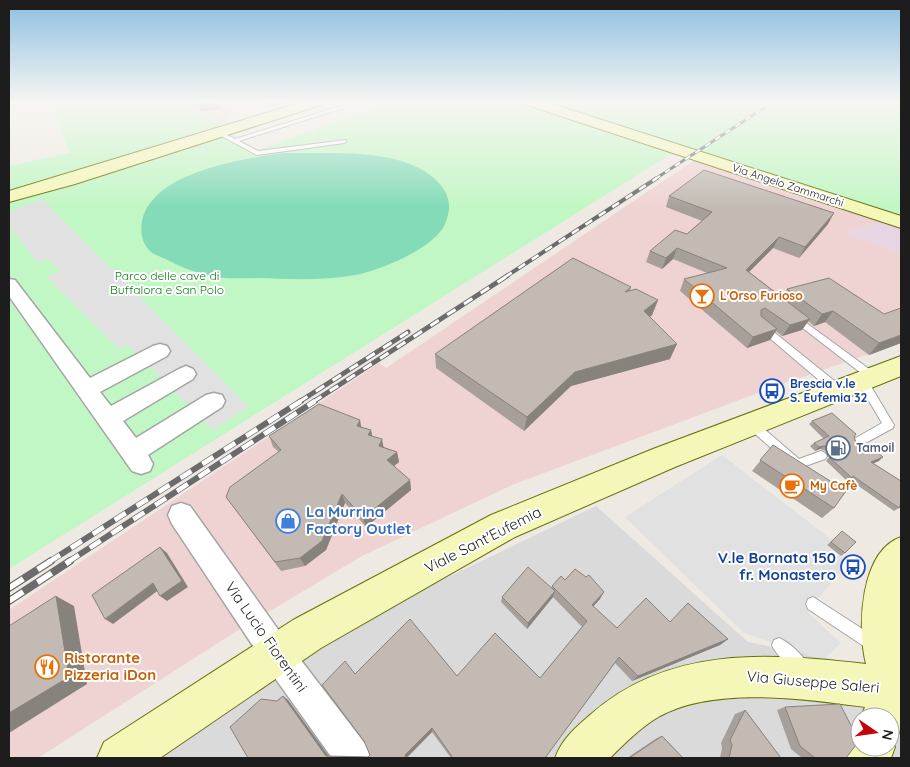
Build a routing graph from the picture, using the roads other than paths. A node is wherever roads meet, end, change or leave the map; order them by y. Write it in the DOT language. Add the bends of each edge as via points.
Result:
graph roads {
  1 [pos="199,138"];
  2 [pos="228,138"];
  3 [pos="242,138"];
  4 [pos="642,138"];
  5 [pos="234,141"];
  6 [pos="344,141"];
  7 [pos="69,180"];
  8 [pos="9,197"];
  9 [pos="9,203"];
  10 [pos="901,222"];
  11 [pos="9,284"];
  12 [pos="783,308"];
  13 [pos="759,324"];
  14 [pos="160,351"];
  15 [pos="186,374"];
  16 [pos="869,379"];
  17 [pos="86,390"];
  18 [pos="214,401"];
  19 [pos="108,419"];
  20 [pos="751,424"];
  21 [pos="858,442"];
  22 [pos="821,456"];
  23 [pos="181,515"];
  24 [pos="901,554"];
  25 [pos="813,604"];
  26 [pos="779,645"];
  27 [pos="276,653"];
  28 [pos="814,679"];
  29 [pos="890,687"];
  30 [pos="120,758"];
  31 [pos="353,758"];
  32 [pos="578,758"];
  1 -- 7 [label="street"];
  2 -- 5 [label="lane"];
  3 -- 5 [label="lane"];
  4 -- 10 [label="street, Via Angelo Zammarchi"];
  5 -- 6 [label="lane" via="257,153"];
  7 -- 8 [label="street"];
  7 -- 9 [label="street"];
  11 -- 17 [label="street"];
  12 -- 16 [label="lane"];
  13 -- 16 [label="lane"];
  14 -- 17 [label="street"];
  15 -- 19 [label="street"];
  16 -- 20 [label="street, Viale Sant'Eufemia"];
  16 -- 21 [label="lane" via="889,425"];
  17 -- 19 [label="street"];
  18 -- 19 [label="street" via="137,458"];
  20 -- 22 [label="lane" via="797,464"];
  20 -- 27 [label="street, Viale Sant'Eufemia" via="504,526"];
  23 -- 27 [label="street, Via Lucio Fiorentini"];
  24 -- 29 [label="street" via="889,569 882,608"];
  25 -- 29 [label="lane"];
  26 -- 28 [label="lane"];
  27 -- 30 [label="street, Viale Sant'Eufemia"];
  27 -- 31 [label="street, Via Lucio Fiorentini"];
  28 -- 29 [label="street, Via Giuseppe Saleri"];
  28 -- 32 [label="street, Via Giuseppe Saleri" via="738,676 675,688 644,701 601,734"];
}
